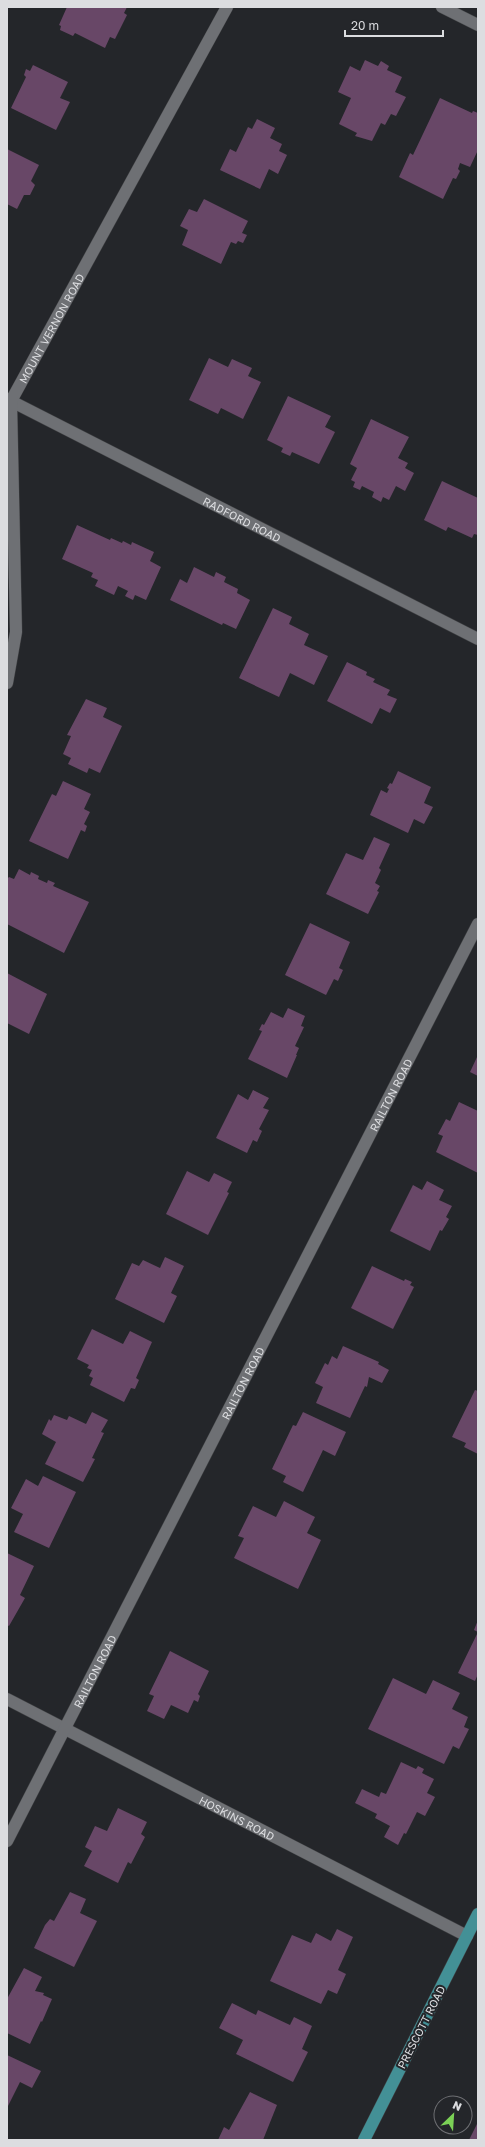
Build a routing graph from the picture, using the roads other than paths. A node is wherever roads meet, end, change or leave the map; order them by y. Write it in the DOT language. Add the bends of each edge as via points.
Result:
graph roads {
  1 [pos="228,7"];
  2 [pos="442,7"];
  3 [pos="478,25"];
  4 [pos="9,400"];
  5 [pos="478,639"];
  6 [pos="7,683"];
  7 [pos="478,924"];
  8 [pos="7,1700"];
  9 [pos="63,1730"];
  10 [pos="7,1841"];
  11 [pos="478,1914"];
  12 [pos="467,1936"];
  13 [pos="364,2140"];
  1 -- 4 [label="street, MOUNT VERNON ROAD"];
  2 -- 3 [label="street"];
  4 -- 5 [label="street, RADFORD ROAD"];
  4 -- 6 [label="street" via="16,632"];
  7 -- 9 [label="street, RAILTON ROAD"];
  8 -- 9 [label="street, HOSKINS ROAD"];
  9 -- 10 [label="street, RAILTON ROAD"];
  9 -- 12 [label="street, HOSKINS ROAD"];
  11 -- 12 [label="main road, PRESCOTT ROAD"];
  12 -- 13 [label="main road, PRESCOTT ROAD"];
}
